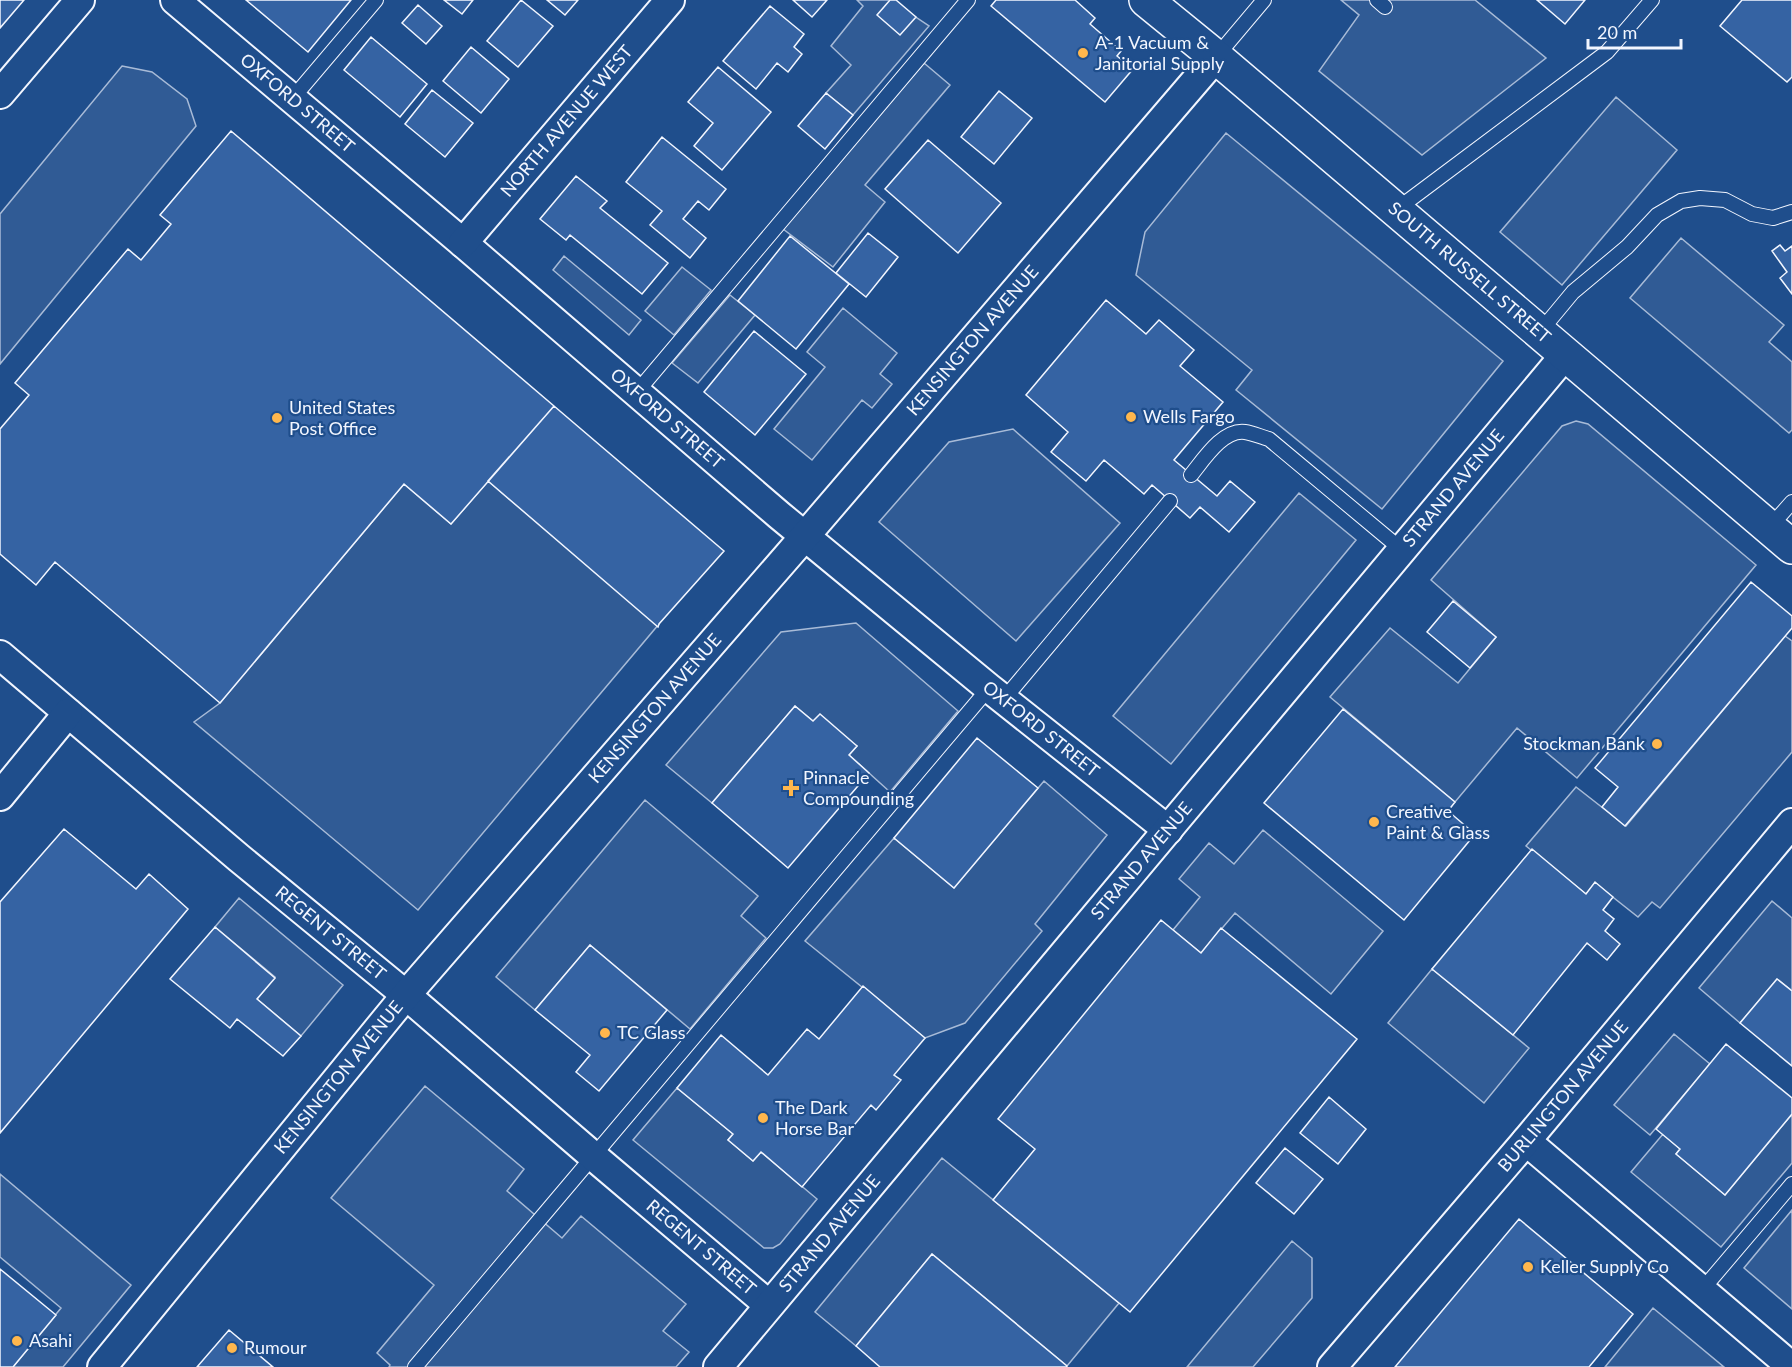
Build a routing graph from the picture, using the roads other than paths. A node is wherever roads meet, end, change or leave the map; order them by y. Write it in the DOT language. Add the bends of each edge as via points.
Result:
graph roads {
  1 [pos="80,0"];
  2 [pos="175,0"];
  3 [pos="376,0"];
  4 [pos="670,0"];
  5 [pos="968,0"];
  6 [pos="1146,0"];
  7 [pos="1264,0"];
  8 [pos="1652,0"];
  9 [pos="1216,57"];
  10 [pos="0,94"];
  11 [pos="292,99"];
  12 [pos="1396,210"];
  13 [pos="1792,212"];
  14 [pos="463,243"];
  15 [pos="1539,333"];
  16 [pos="1565,355"];
  17 [pos="636,393"];
  18 [pos="1191,475"];
  19 [pos="1170,501"];
  20 [pos="1792,502"];
  21 [pos="805,536"];
  22 [pos="1781,538"];
  23 [pos="1402,550"];
  24 [pos="0,655"];
  25 [pos="996,694"];
  26 [pos="68,713"];
  27 [pos="0,796"];
  28 [pos="1792,823"];
  29 [pos="1168,830"];
  30 [pos="406,995"];
  31 [pos="1526,1141"];
  32 [pos="593,1156"];
  33 [pos="1792,1185"];
  34 [pos="1702,1290"];
  35 [pos="770,1305"];
  36 [pos="102,1367"];
  37 [pos="415,1367"];
  38 [pos="718,1367"];
  39 [pos="1332,1367"];
  40 [pos="1792,1367"];
  1 -- 10 [label="street"];
  2 -- 11 [label="street, OXFORD STREET"];
  3 -- 11 [label="lane"];
  4 -- 14 [label="street, NORTH AVENUE WEST"];
  5 -- 17 [label="lane"];
  6 -- 9 [label="main road, SOUTH RUSSELL STREET"];
  7 -- 9 [label="lane"];
  8 -- 12 [label="lane" via="1607,52"];
  9 -- 12 [label="main road, SOUTH RUSSELL STREET"];
  9 -- 21 [label="street, KENSINGTON AVENUE"];
  11 -- 14 [label="street, OXFORD STREET"];
  12 -- 15 [label="main road, SOUTH RUSSELL STREET"];
  13 -- 15 [label="lane" via="1773,218 1752,214 1725,200 1681,201 1657,215 1627,247 1573,292"];
  14 -- 17 [label="street, OXFORD STREET"];
  15 -- 16 [label="main road, SOUTH RUSSELL STREET"];
  16 -- 22 [label="main road, SOUTH RUSSELL STREET"];
  16 -- 23 [label="street, STRAND AVENUE"];
  17 -- 21 [label="street, OXFORD STREET"];
  18 -- 23 [label="lane" via="1230,434 1244,432 1269,439"];
  19 -- 25 [label="lane"];
  20 -- 22 [label="lane"];
  21 -- 25 [label="street, OXFORD STREET"];
  21 -- 30 [label="street, KENSINGTON AVENUE"];
  23 -- 29 [label="street, STRAND AVENUE"];
  24 -- 26 [label="street, REGENT STREET"];
  25 -- 29 [label="street, OXFORD STREET"];
  25 -- 32 [label="lane"];
  26 -- 27 [label="street"];
  26 -- 30 [label="street, REGENT STREET"];
  28 -- 31 [label="street, BURLINGTON AVENUE"];
  29 -- 35 [label="street, STRAND AVENUE"];
  30 -- 32 [label="street, REGENT STREET"];
  30 -- 36 [label="street, KENSINGTON AVENUE"];
  31 -- 34 [label="street"];
  31 -- 39 [label="street, BURLINGTON AVENUE"];
  32 -- 35 [label="street, REGENT STREET"];
  32 -- 37 [label="lane"];
  33 -- 34 [label="lane"];
  34 -- 40 [label="street"];
  35 -- 38 [label="street, STRAND AVENUE"];
}
